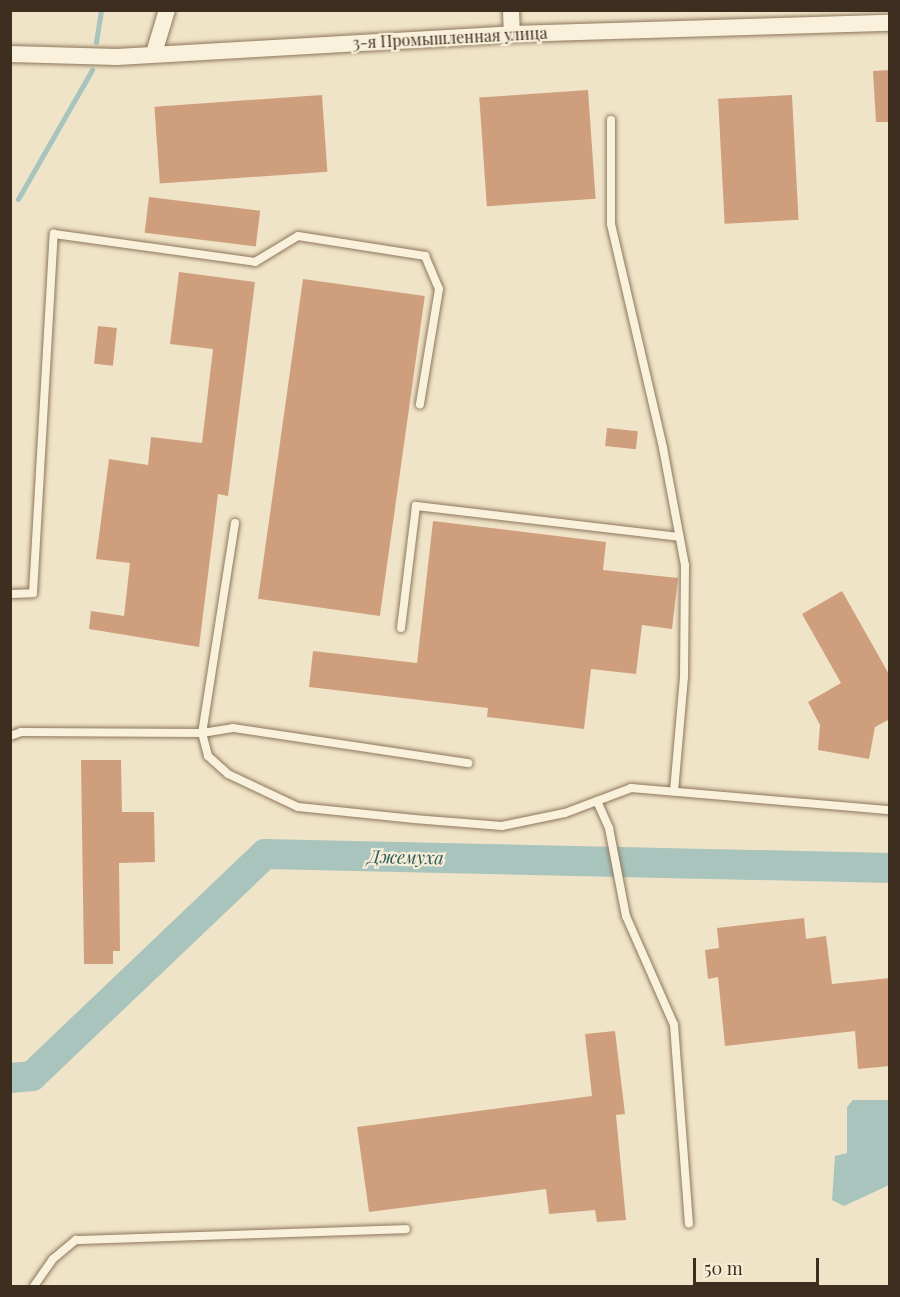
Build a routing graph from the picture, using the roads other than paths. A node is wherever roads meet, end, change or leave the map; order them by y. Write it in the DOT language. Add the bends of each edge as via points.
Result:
graph roads {
  1 [pos="167,10"];
  2 [pos="511,10"];
  3 [pos="890,23"];
  4 [pos="512,34"];
  5 [pos="154,53"];
  6 [pos="10,54"];
  7 [pos="611,120"];
  8 [pos="420,404"];
  9 [pos="235,523"];
  10 [pos="679,537"];
  11 [pos="10,594"];
  12 [pos="400,628"];
  13 [pos="202,733"];
  14 [pos="10,736"];
  15 [pos="468,763"];
  16 [pos="674,792"];
  17 [pos="597,801"];
  18 [pos="890,810"];
  19 [pos="689,1223"];
  20 [pos="406,1229"];
  21 [pos="34,1287"];
  1 -- 5 [label="street"];
  2 -- 4 [label="street"];
  3 -- 4 [label="street, 3-я Промышленная улица"];
  4 -- 5 [label="street, 3-я Промышленная улица"];
  5 -- 6 [label="street, 3-я Промышленная улица"];
  7 -- 10 [label="lane" via="611,224"];
  8 -- 11 [label="lane" via="439,289 425,256 298,237 255,262 54,234 33,593"];
  9 -- 13 [label="lane"];
  10 -- 12 [label="lane" via="416,506"];
  10 -- 16 [label="lane" via="685,565 684,677"];
  13 -- 14 [label="lane" via="21,732"];
  13 -- 15 [label="lane" via="233,728"];
  13 -- 17 [label="lane" via="208,756 228,774 298,807 502,826 565,813"];
  16 -- 17 [label="lane" via="631,788"];
  16 -- 18 [label="lane"];
  17 -- 19 [label="lane" via="609,828 626,916 674,1025"];
  20 -- 21 [label="lane" via="76,1240 53,1259"];
}
